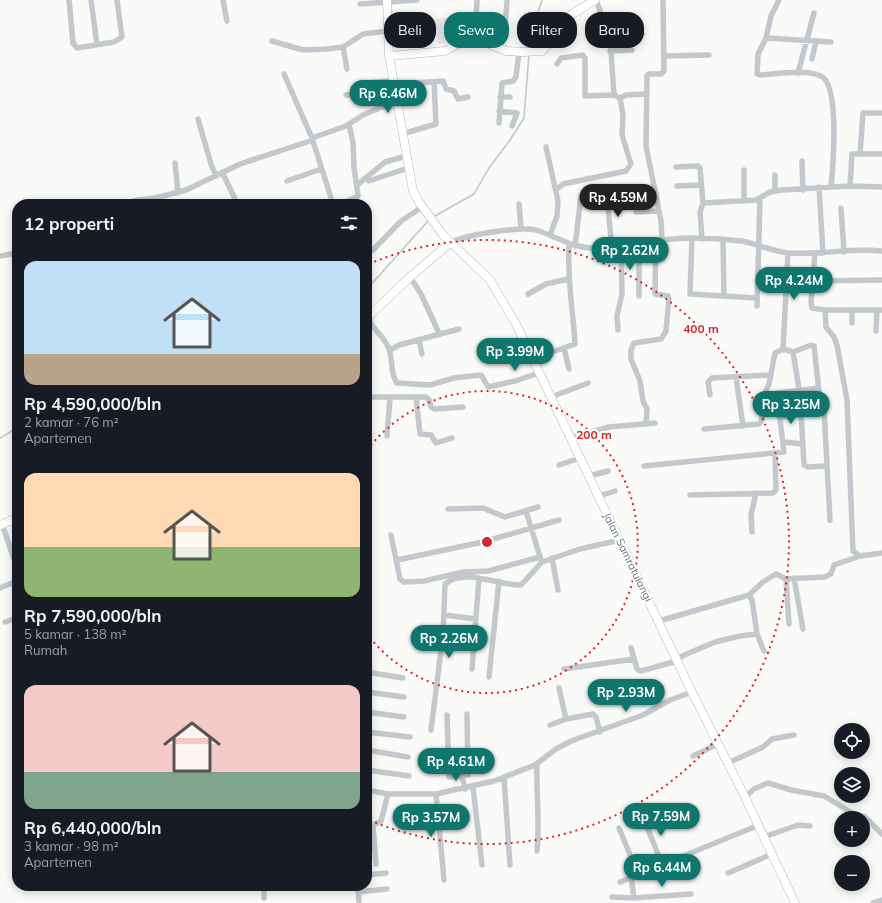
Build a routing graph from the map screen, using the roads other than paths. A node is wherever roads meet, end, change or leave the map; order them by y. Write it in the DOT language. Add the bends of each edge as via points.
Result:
graph roads {
  1 [pos="69,0"];
  2 [pos="91,0"];
  3 [pos="117,0"];
  4 [pos="223,0"];
  5 [pos="417,0"];
  6 [pos="477,0"];
  7 [pos="507,0"];
  8 [pos="596,0"];
  9 [pos="663,0"];
  10 [pos="779,0"];
  11 [pos="387,1"];
  12 [pos="360,4"];
  13 [pos="387,12"];
  14 [pos="476,12"];
  15 [pos="600,12"];
  16 [pos="814,13"];
  17 [pos="227,21"];
  18 [pos="384,31"];
  19 [pos="766,38"];
  20 [pos="272,40"];
  21 [pos="808,40"];
  22 [pos="816,40"];
  23 [pos="831,42"];
  24 [pos="97,45"];
  25 [pos="343,47"];
  26 [pos="389,48"];
  27 [pos="451,48"];
  28 [pos="500,49"];
  29 [pos="632,50"];
  30 [pos="610,51"];
  31 [pos="521,52"];
  32 [pos="709,55"];
  33 [pos="389,56"];
  34 [pos="665,56"];
  35 [pos="812,59"];
  36 [pos="557,64"];
  37 [pos="347,69"];
  38 [pos="798,73"];
  39 [pos="284,74"];
  40 [pos="393,81"];
  41 [pos="434,82"];
  42 [pos="364,83"];
  43 [pos="647,94"];
  44 [pos="346,95"];
  45 [pos="395,95"];
  46 [pos="617,96"];
  47 [pos="468,97"];
  48 [pos="500,97"];
  49 [pos="510,97"];
  50 [pos="499,111"];
  51 [pos="882,113"];
  52 [pos="198,119"];
  53 [pos="499,123"];
  54 [pos="349,124"];
  55 [pos="512,126"];
  56 [pos="402,134"];
  57 [pos="312,139"];
  58 [pos="546,147"];
  59 [pos="860,154"];
  60 [pos="882,154"];
  61 [pos="406,156"];
  62 [pos="802,161"];
  63 [pos="175,163"];
  64 [pos="676,167"];
  65 [pos="321,168"];
  66 [pos="408,168"];
  67 [pos="744,170"];
  68 [pos="222,172"];
  69 [pos="774,175"];
  70 [pos="216,176"];
  71 [pos="287,181"];
  72 [pos="369,181"];
  73 [pos="358,185"];
  74 [pos="702,185"];
  75 [pos="678,186"];
  76 [pos="831,186"];
  77 [pos="850,186"];
  78 [pos="636,187"];
  79 [pos="819,187"];
  80 [pos="882,187"];
  81 [pos="606,189"];
  82 [pos="556,190"];
  83 [pos="802,190"];
  84 [pos="775,191"];
  85 [pos="178,193"];
  86 [pos="581,196"];
  87 [pos="155,198"];
  88 [pos="760,198"];
  89 [pos="146,199"];
  90 [pos="236,199"];
  91 [pos="331,199"];
  92 [pos="352,199"];
  93 [pos="744,201"];
  94 [pos="703,203"];
  95 [pos="519,204"];
  96 [pos="422,207"];
  97 [pos="841,208"];
  98 [pos="659,211"];
  99 [pos="520,228"];
  100 [pos="550,235"];
  101 [pos="692,238"];
  102 [pos="702,239"];
  103 [pos="662,240"];
  104 [pos="723,240"];
  105 [pos="656,241"];
  106 [pos="450,243"];
  107 [pos="569,244"];
  108 [pos="639,245"];
  109 [pos="575,246"];
  110 [pos="759,246"];
  111 [pos="621,247"];
  112 [pos="612,248"];
  113 [pos="372,250"];
  114 [pos="882,251"];
  115 [pos="844,252"];
  116 [pos="788,253"];
  117 [pos="815,253"];
  118 [pos="824,253"];
  119 [pos="12,254"];
  120 [pos="0,256"];
  121 [pos="410,277"];
  122 [pos="568,279"];
  123 [pos="882,280"];
  124 [pos="814,281"];
  125 [pos="528,294"];
  126 [pos="724,295"];
  127 [pos="639,296"];
  128 [pos="757,298"];
  129 [pos="757,306"];
  130 [pos="824,310"];
  131 [pos="852,310"];
  132 [pos="879,310"];
  133 [pos="372,313"];
  134 [pos="852,323"];
  135 [pos="372,328"];
  136 [pos="459,329"];
  137 [pos="618,330"];
  138 [pos="876,331"];
  139 [pos="439,333"];
  140 [pos="419,340"];
  141 [pos="564,348"];
  142 [pos="783,349"];
  143 [pos="390,350"];
  144 [pos="793,352"];
  145 [pos="422,354"];
  146 [pos="532,359"];
  147 [pos="569,369"];
  148 [pos="539,373"];
  149 [pos="771,375"];
  150 [pos="736,377"];
  151 [pos="588,383"];
  152 [pos="768,388"];
  153 [pos="819,388"];
  154 [pos="799,391"];
  155 [pos="777,393"];
  156 [pos="710,395"];
  157 [pos="372,397"];
  158 [pos="416,397"];
  159 [pos="551,397"];
  160 [pos="390,398"];
  161 [pos="823,406"];
  162 [pos="462,407"];
  163 [pos="801,407"];
  164 [pos="802,415"];
  165 [pos="779,417"];
  166 [pos="655,423"];
  167 [pos="646,424"];
  168 [pos="743,426"];
  169 [pos="704,429"];
  170 [pos="387,436"];
  171 [pos="452,438"];
  172 [pos="570,438"];
  173 [pos="784,442"];
  174 [pos="802,444"];
  175 [pos="775,453"];
  176 [pos="580,458"];
  177 [pos="559,465"];
  178 [pos="644,466"];
  179 [pos="826,466"];
  180 [pos="608,471"];
  181 [pos="589,476"];
  182 [pos="615,491"];
  183 [pos="756,493"];
  184 [pos="690,495"];
  185 [pos="599,496"];
  186 [pos="538,507"];
  187 [pos="448,508"];
  188 [pos="526,511"];
  189 [pos="559,520"];
  190 [pos="830,520"];
  191 [pos="12,521"];
  192 [pos="1,524"];
  193 [pos="532,528"];
  194 [pos="752,532"];
  195 [pos="391,535"];
  196 [pos="620,540"];
  197 [pos="882,553"];
  198 [pos="12,554"];
  199 [pos="860,556"];
  200 [pos="552,558"];
  201 [pos="397,560"];
  202 [pos="541,560"];
  203 [pos="480,578"];
  204 [pos="794,578"];
  205 [pos="786,579"];
  206 [pos="499,581"];
  207 [pos="12,583"];
  208 [pos="0,588"];
  209 [pos="558,590"];
  210 [pos="749,596"];
  211 [pos="444,615"];
  212 [pos="476,619"];
  213 [pos="12,620"];
  214 [pos="659,621"];
  215 [pos="5,622"];
  216 [pos="790,624"];
  217 [pos="803,628"];
  218 [pos="757,634"];
  219 [pos="631,648"];
  220 [pos="764,651"];
  221 [pos="634,658"];
  222 [pos="677,661"];
  223 [pos="472,669"];
  224 [pos="564,669"];
  225 [pos="372,673"];
  226 [pos="489,677"];
  227 [pos="403,678"];
  228 [pos="559,688"];
  229 [pos="692,692"];
  230 [pos="372,693"];
  231 [pos="404,697"];
  232 [pos="372,713"];
  233 [pos="466,714"];
  234 [pos="447,715"];
  235 [pos="404,717"];
  236 [pos="566,719"];
  237 [pos="550,725"];
  238 [pos="431,730"];
  239 [pos="600,732"];
  240 [pos="372,733"];
  241 [pos="794,735"];
  242 [pos="410,737"];
  243 [pos="718,744"];
  244 [pos="372,751"];
  245 [pos="693,756"];
  246 [pos="408,757"];
  247 [pos="728,763"];
  248 [pos="538,764"];
  249 [pos="372,771"];
  250 [pos="409,776"];
  251 [pos="462,776"];
  252 [pos="504,777"];
  253 [pos="473,787"];
  254 [pos="465,789"];
  255 [pos="372,791"];
  256 [pos="388,794"];
  257 [pos="436,794"];
  258 [pos="745,797"];
  259 [pos="643,817"];
  260 [pos="758,825"];
  261 [pos="372,826"];
  262 [pos="810,826"];
  263 [pos="620,828"];
  264 [pos="882,834"];
  265 [pos="764,837"];
  266 [pos="372,839"];
  267 [pos="537,850"];
  268 [pos="772,854"];
  269 [pos="376,864"];
  270 [pos="662,864"];
  271 [pos="482,865"];
  272 [pos="510,865"];
  273 [pos="386,873"];
  274 [pos="728,873"];
  275 [pos="372,874"];
  276 [pos="638,874"];
  277 [pos="631,877"];
  278 [pos="444,880"];
  279 [pos="620,882"];
  280 [pos="372,889"];
  281 [pos="387,890"];
  282 [pos="264,891"];
  283 [pos="358,891"];
  284 [pos="691,894"];
  285 [pos="264,898"];
  286 [pos="612,898"];
  287 [pos="634,898"];
  288 [pos="882,900"];
  289 [pos="359,901"];
  290 [pos="795,903"];
  291 [pos="873,903"];
  1 -- 24 [label="street" via="75,46 77,48"];
  2 -- 24 [label="street"];
  3 -- 24 [label="street" via="122,37 117,41"];
  4 -- 17 [label="street"];
  5 -- 11 [label="street"];
  6 -- 14 [label="street"];
  7 -- 28 [label="street"];
  8 -- 15 [label="street"];
  8 -- 31 [label="main road" via="564,19 548,47 542,51"];
  9 -- 34 [label="street"];
  10 -- 19 [label="street" via="771,16"];
  11 -- 12 [label="street"];
  11 -- 13 [label="main road, Jalan Samratulangi"];
  16 -- 21 [label="street"];
  18 -- 25 [label="street" via="363,34"];
  19 -- 21 [label="street"];
  19 -- 38 [label="street" via="757,58 758,75"];
  20 -- 25 [label="street" via="306,50"];
  21 -- 22 [label="street"];
  21 -- 38 [label="street"];
  22 -- 23 [label="street"];
  22 -- 35 [label="street"];
  25 -- 37 [label="street"];
  26 -- 33 [label="main road, Jalan Samratulangi"];
  27 -- 33 [label="main road" via="445,51"];
  28 -- 31 [label="main road"];
  29 -- 30 [label="street"];
  30 -- 46 [label="street"];
  31 -- 48 [label="street" via="516,77 513,81 502,83"];
  32 -- 34 [label="street"];
  33 -- 40 [label="main road, Jalan Samratulangi"];
  34 -- 43 [label="street" via="663,73 647,76"];
  36 -- 46 [label="street" via="561,58 583,55 586,96"];
  38 -- 76 [label="street" via="819,75 825,78 829,87 834,134"];
  39 -- 57 [label="street"];
  40 -- 42 [label="street"];
  40 -- 45 [label="main road, Jalan Samratulangi"];
  41 -- 45 [label="street" via="414,83 412,88"];
  41 -- 47 [label="street" via="443,81 446,89 454,91 458,99"];
  41 -- 56 [label="street" via="436,124"];
  43 -- 46 [label="street"];
  43 -- 98 [label="street" via="646,146"];
  44 -- 45 [label="street"];
  45 -- 54 [label="street"];
  45 -- 56 [label="main road, Jalan Samratulangi"];
  46 -- 82 [label="street" via="623,115 622,135 631,164 628,169 563,184"];
  48 -- 49 [label="street"];
  48 -- 50 [label="street"];
  50 -- 53 [label="street"];
  50 -- 55 [label="street" via="517,113"];
  51 -- 59 [label="street" via="863,114"];
  52 -- 70 [label="street"];
  54 -- 57 [label="street"];
  54 -- 73 [label="street"];
  56 -- 61 [label="main road, Jalan Samratulangi"];
  57 -- 65 [label="street"];
  57 -- 68 [label="street"];
  58 -- 82 [label="street"];
  59 -- 60 [label="street"];
  59 -- 77 [label="street" via="851,155"];
  61 -- 66 [label="main road, Jalan Samratulangi"];
  61 -- 73 [label="street" via="385,162"];
  62 -- 83 [label="street"];
  63 -- 85 [label="street"];
  64 -- 74 [label="street" via="699,166"];
  65 -- 71 [label="street"];
  65 -- 91 [label="street"];
  66 -- 72 [label="street"];
  66 -- 96 [label="main road, Jalan Samratulangi" via="413,191"];
  67 -- 93 [label="street"];
  68 -- 70 [label="street"];
  68 -- 90 [label="street"];
  69 -- 84 [label="street"];
  70 -- 85 [label="street"];
  73 -- 92 [label="street" via="358,196"];
  74 -- 75 [label="street"];
  74 -- 94 [label="street"];
  76 -- 77 [label="street"];
  76 -- 79 [label="street"];
  77 -- 80 [label="street"];
  78 -- 98 [label="street" via="639,212"];
  79 -- 83 [label="street"];
  79 -- 118 [label="street"];
  81 -- 112 [label="street"];
  82 -- 100 [label="street" via="558,208"];
  83 -- 84 [label="street"];
  84 -- 88 [label="street"];
  85 -- 87 [label="street"];
  86 -- 109 [label="street"];
  87 -- 89 [label="street"];
  88 -- 93 [label="street"];
  88 -- 110 [label="street"];
  93 -- 94 [label="street"];
  94 -- 102 [label="street" via="700,212"];
  95 -- 99 [label="street"];
  96 -- 106 [label="main road, Jalan Samratulangi"];
  96 -- 113 [label="street" via="401,221"];
  97 -- 115 [label="street"];
  98 -- 103 [label="street"];
  99 -- 100 [label="street"];
  99 -- 106 [label="street" via="468,236"];
  100 -- 107 [label="street"];
  101 -- 102 [label="street"];
  101 -- 103 [label="street"];
  101 -- 126 [label="street" via="690,294"];
  102 -- 104 [label="street"];
  103 -- 105 [label="street"];
  104 -- 110 [label="street" via="742,241"];
  104 -- 126 [label="street"];
  105 -- 108 [label="street"];
  105 -- 167 [label="street" via="655,294 668,296 669,299 666,331 661,339 634,343 630,354 642,388 642,401 647,409"];
  106 -- 121 [label="main road"];
  106 -- 146 [label="main road, Jalan Samratulangi" via="477,266 493,286 516,324"];
  107 -- 109 [label="street"];
  107 -- 122 [label="street"];
  108 -- 111 [label="street"];
  108 -- 127 [label="street"];
  109 -- 112 [label="street"];
  110 -- 116 [label="street"];
  110 -- 128 [label="street"];
  111 -- 112 [label="street"];
  111 -- 137 [label="street" via="622,294 617,316"];
  114 -- 115 [label="street"];
  115 -- 118 [label="street"];
  116 -- 117 [label="street"];
  116 -- 142 [label="street"];
  117 -- 118 [label="street"];
  117 -- 124 [label="street"];
  119 -- 120 [label="street"];
  121 -- 133 [label="main road"];
  121 -- 139 [label="street"];
  122 -- 125 [label="street" via="546,284"];
  122 -- 141 [label="street" via="575,344"];
  123 -- 124 [label="street"];
  124 -- 130 [label="street" via="811,305 815,309"];
  126 -- 128 [label="street"];
  128 -- 129 [label="street"];
  130 -- 131 [label="street"];
  130 -- 199 [label="street" via="826,327 836,340 846,389 852,545 855,553"];
  131 -- 132 [label="street"];
  131 -- 134 [label="street"];
  132 -- 138 [label="street"];
  135 -- 143 [label="street"];
  136 -- 139 [label="street"];
  139 -- 140 [label="street"];
  140 -- 143 [label="street"];
  140 -- 145 [label="street"];
  141 -- 146 [label="street"];
  141 -- 147 [label="street"];
  142 -- 144 [label="street"];
  142 -- 149 [label="street" via="773,356"];
  143 -- 148 [label="street" via="395,381 399,383 430,385 454,378 481,375 488,387 516,382"];
  144 -- 153 [label="street" via="811,345 816,347"];
  144 -- 154 [label="street"];
  146 -- 148 [label="main road, Jalan Samratulangi"];
  148 -- 159 [label="main road, Jalan Samratulangi"];
  149 -- 150 [label="street"];
  149 -- 152 [label="street"];
  150 -- 156 [label="street" via="710,379"];
  150 -- 168 [label="street"];
  151 -- 159 [label="street"];
  152 -- 155 [label="street"];
  152 -- 168 [label="street" via="763,398 761,422"];
  153 -- 154 [label="street"];
  153 -- 161 [label="street"];
  154 -- 155 [label="street"];
  154 -- 163 [label="street"];
  155 -- 165 [label="street"];
  157 -- 160 [label="street"];
  158 -- 160 [label="street"];
  158 -- 162 [label="street" via="428,398 431,407 435,409"];
  158 -- 171 [label="street" via="420,434 431,435 436,443"];
  159 -- 172 [label="main road, Jalan Samratulangi"];
  160 -- 170 [label="street"];
  161 -- 163 [label="street"];
  161 -- 179 [label="street"];
  163 -- 164 [label="street"];
  164 -- 165 [label="street"];
  164 -- 174 [label="street"];
  165 -- 173 [label="street"];
  166 -- 167 [label="street"];
  167 -- 172 [label="street" via="609,427"];
  168 -- 169 [label="street"];
  172 -- 176 [label="main road, Jalan Samratulangi"];
  173 -- 174 [label="street"];
  173 -- 175 [label="street" via="784,452"];
  174 -- 179 [label="street" via="805,466"];
  175 -- 178 [label="street"];
  175 -- 183 [label="street" via="775,491"];
  176 -- 177 [label="street"];
  176 -- 181 [label="main road, Jalan Samratulangi"];
  179 -- 190 [label="street"];
  180 -- 181 [label="street"];
  181 -- 185 [label="main road, Jalan Samratulangi"];
  182 -- 185 [label="street"];
  183 -- 184 [label="street"];
  183 -- 194 [label="street" via="751,514"];
  185 -- 196 [label="main road, Jalan Samratulangi"];
  186 -- 188 [label="street"];
  187 -- 188 [label="street" via="483,508 505,517"];
  188 -- 193 [label="street"];
  189 -- 193 [label="street"];
  191 -- 192 [label="main road"];
  192 -- 198 [label="street"];
  193 -- 201 [label="street" via="483,542"];
  193 -- 202 [label="street"];
  195 -- 201 [label="street"];
  196 -- 200 [label="street" via="580,548"];
  196 -- 214 [label="main road, Jalan Samratulangi"];
  197 -- 199 [label="street"];
  199 -- 204 [label="street" via="834,565 831,574 825,577"];
  200 -- 202 [label="street"];
  200 -- 209 [label="street"];
  201 -- 202 [label="street" via="400,579 404,582 424,581 463,572 488,571"];
  202 -- 206 [label="street" via="521,585"];
  203 -- 206 [label="street"];
  203 -- 211 [label="street" via="452,580 445,584"];
  203 -- 212 [label="street"];
  204 -- 205 [label="street"];
  204 -- 217 [label="street"];
  205 -- 210 [label="street" via="776,574"];
  205 -- 216 [label="street"];
  206 -- 226 [label="street"];
  207 -- 208 [label="street"];
  210 -- 214 [label="street"];
  210 -- 218 [label="street" via="752,600"];
  211 -- 212 [label="street"];
  211 -- 238 [label="street"];
  212 -- 223 [label="street"];
  213 -- 215 [label="street"];
  214 -- 222 [label="main road, Jalan Samratulangi"];
  218 -- 220 [label="street"];
  218 -- 222 [label="street" via="715,642 682,656"];
  219 -- 221 [label="street"];
  221 -- 222 [label="street" via="639,671"];
  221 -- 224 [label="street"];
  222 -- 229 [label="main road, Jalan Samratulangi"];
  225 -- 227 [label="street"];
  228 -- 236 [label="street"];
  229 -- 239 [label="street"];
  229 -- 243 [label="main road, Jalan Samratulangi"];
  230 -- 231 [label="street"];
  232 -- 235 [label="street"];
  233 -- 251 [label="street" via="468,775"];
  234 -- 251 [label="street" via="449,777"];
  236 -- 237 [label="street"];
  236 -- 239 [label="street" via="593,714"];
  239 -- 248 [label="street" via="564,744"];
  240 -- 242 [label="street"];
  241 -- 247 [label="street" via="772,739 763,747"];
  243 -- 245 [label="street"];
  243 -- 247 [label="main road, Jalan Samratulangi"];
  244 -- 246 [label="street"];
  247 -- 258 [label="main road, Jalan Samratulangi"];
  248 -- 252 [label="street"];
  248 -- 267 [label="street"];
  249 -- 250 [label="street"];
  251 -- 254 [label="street"];
  252 -- 253 [label="street"];
  252 -- 272 [label="street"];
  253 -- 254 [label="street"];
  253 -- 271 [label="street"];
  254 -- 257 [label="street"];
  255 -- 256 [label="street"];
  256 -- 257 [label="street"];
  256 -- 261 [label="street" via="382,819"];
  257 -- 278 [label="street"];
  258 -- 260 [label="main road, Jalan Samratulangi"];
  258 -- 264 [label="street" via="754,789 768,783 814,793 828,798 852,813 864,816"];
  259 -- 270 [label="street"];
  260 -- 265 [label="main road, Jalan Samratulangi"];
  260 -- 270 [label="street"];
  262 -- 265 [label="street" via="798,825"];
  263 -- 276 [label="street"];
  265 -- 268 [label="main road, Jalan Samratulangi"];
  266 -- 269 [label="street"];
  268 -- 274 [label="street"];
  268 -- 290 [label="main road, Jalan Samratulangi"];
  270 -- 276 [label="street"];
  273 -- 275 [label="street"];
  276 -- 277 [label="street"];
  277 -- 279 [label="street"];
  277 -- 287 [label="street"];
  280 -- 281 [label="street"];
  282 -- 285 [label="street"];
  283 -- 289 [label="street"];
  284 -- 287 [label="street"];
  286 -- 287 [label="street"];
  288 -- 291 [label="street"];
}
